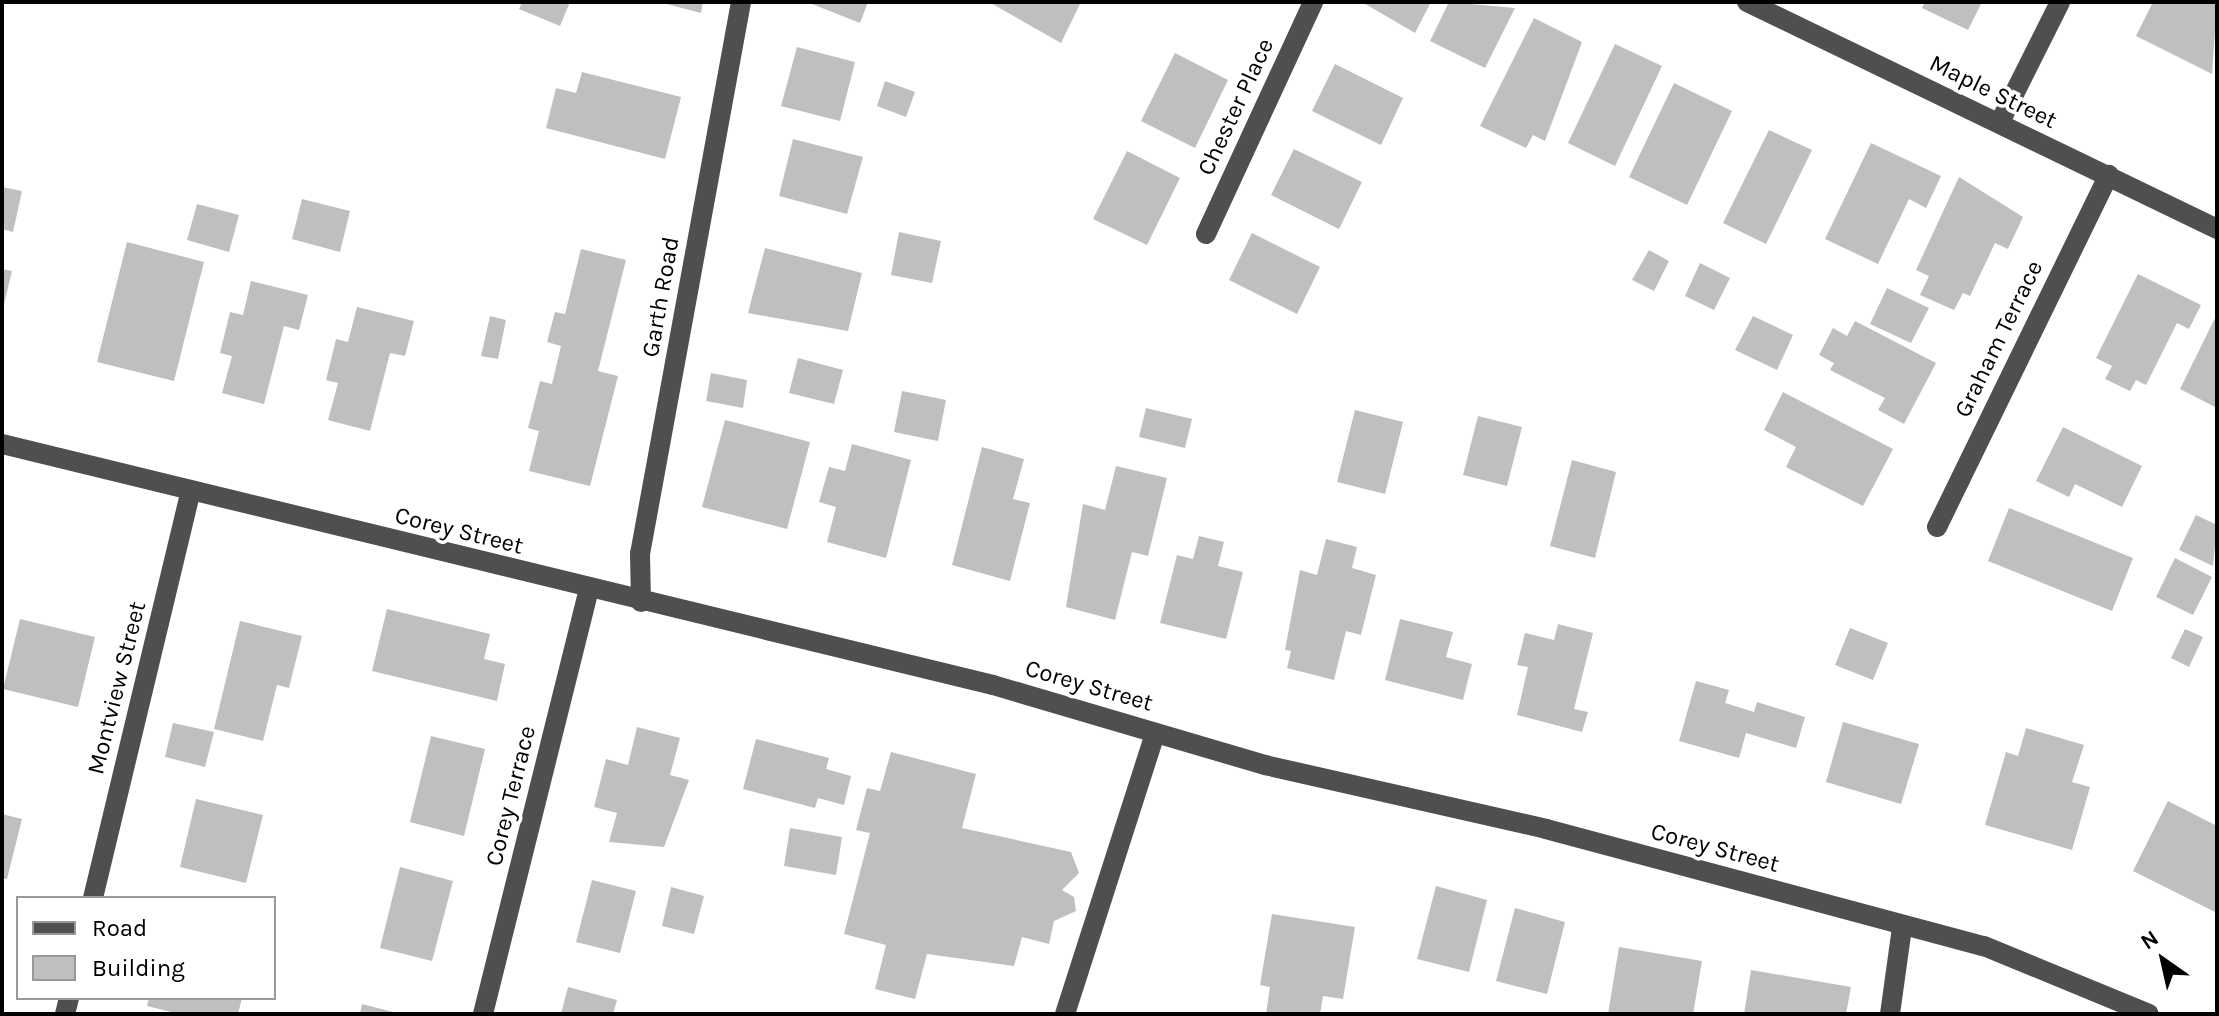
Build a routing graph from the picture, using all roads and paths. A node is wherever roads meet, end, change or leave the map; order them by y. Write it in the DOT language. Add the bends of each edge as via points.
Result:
graph roads {
  1 [pos="741,2"];
  2 [pos="1313,2"];
  3 [pos="1747,2"];
  4 [pos="2060,2"];
  5 [pos="2000,122"];
  6 [pos="2109,175"];
  7 [pos="2217,229"];
  8 [pos="1206,234"];
  9 [pos="2,444"];
  10 [pos="191,491"];
  11 [pos="1937,527"];
  12 [pos="589,590"];
  13 [pos="641,602"];
  14 [pos="1155,733"];
  15 [pos="93,896"];
  16 [pos="1902,927"];
  17 [pos="483,1014"];
  18 [pos="1065,1014"];
  19 [pos="1890,1014"];
  20 [pos="2149,1014"];
  1 -- 13 [label="street, Garth Road" via="640,554"];
  2 -- 8 [label="street, Chester Place"];
  3 -- 5 [label="street, Maple Street"];
  4 -- 5 [label="street"];
  5 -- 6 [label="street, Maple Street"];
  6 -- 7 [label="street, Maple Street"];
  6 -- 11 [label="street, Graham Terrace"];
  9 -- 10 [label="street, Corey Street"];
  10 -- 12 [label="street, Corey Street"];
  10 -- 15 [label="street, Montview Street"];
  12 -- 13 [label="street, Corey Street"];
  12 -- 17 [label="street, Corey Terrace"];
  13 -- 14 [label="street, Corey Street" via="993,685"];
  14 -- 16 [label="street, Corey Street" via="1546,829"];
  14 -- 18 [label="street"];
  16 -- 19 [label="street"];
  16 -- 20 [label="street, Corey Street" via="1984,946"];
}
